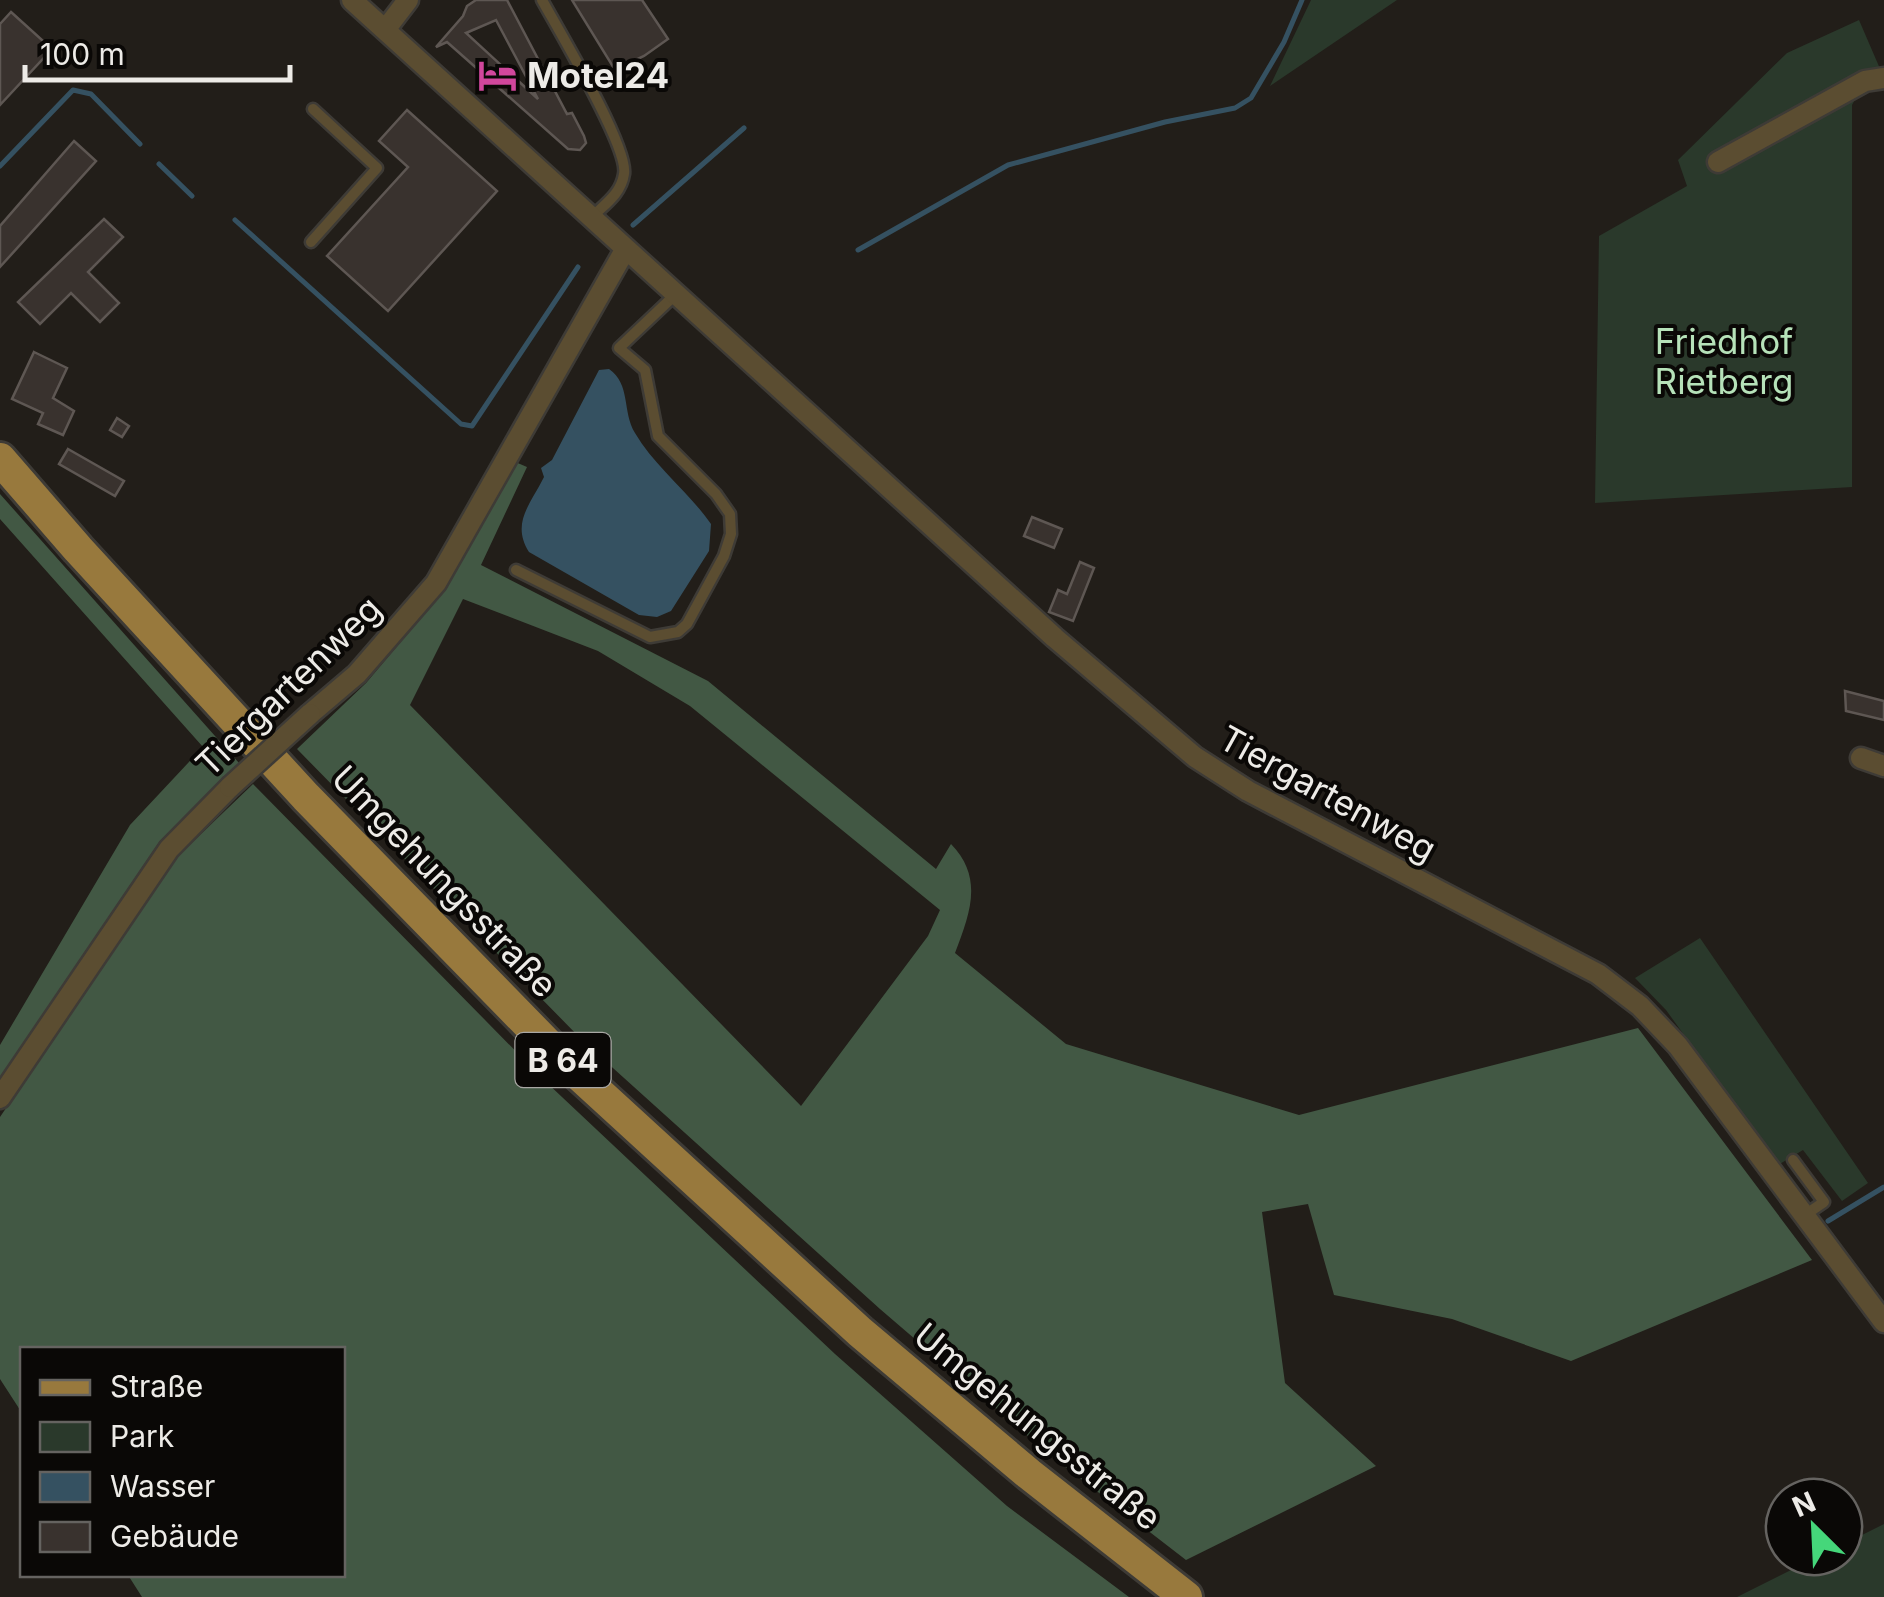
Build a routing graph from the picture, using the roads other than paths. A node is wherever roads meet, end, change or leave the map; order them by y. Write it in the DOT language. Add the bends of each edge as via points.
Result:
graph roads {
  1 [pos="352,0"];
  2 [pos="408,0"];
  3 [pos="542,0"];
  4 [pos="386,30"];
  5 [pos="1884,78"];
  6 [pos="314,109"];
  7 [pos="1718,162"];
  8 [pos="591,217"];
  9 [pos="312,242"];
  10 [pos="625,250"];
  11 [pos="675,295"];
  12 [pos="0,459"];
  13 [pos="516,570"];
  14 [pos="1861,758"];
  15 [pos="1884,766"];
  16 [pos="0,1098"];
  17 [pos="1793,1160"];
  18 [pos="1804,1215"];
  19 [pos="1884,1322"];
  20 [pos="1186,1597"];
  1 -- 4 [label="street, Tiergartenweg"];
  2 -- 4 [label="street"];
  3 -- 8 [label="lane" via="587,80 625,172 616,194"];
  4 -- 8 [label="street, Tiergartenweg"];
  5 -- 7 [label="street" via="1865,82"];
  6 -- 9 [label="lane" via="377,168"];
  8 -- 10 [label="street, Tiergartenweg"];
  10 -- 11 [label="street, Tiergartenweg"];
  10 -- 16 [label="street, Tiergartenweg, bridge" via="436,583 358,674 168,849"];
  11 -- 13 [label="lane" via="620,348 645,370 658,436 730,514 724,556 687,624 650,637"];
  11 -- 18 [label="street, Tiergartenweg" via="1194,757 1598,974 1640,1006 1678,1046"];
  12 -- 20 [label="main road, Umgehungsstraße / B 64" via="306,797 564,1061 860,1332"];
  14 -- 15 [label="street"];
  17 -- 18 [label="lane" via="1824,1202"];
  18 -- 19 [label="street, Tiergartenweg"];
}
